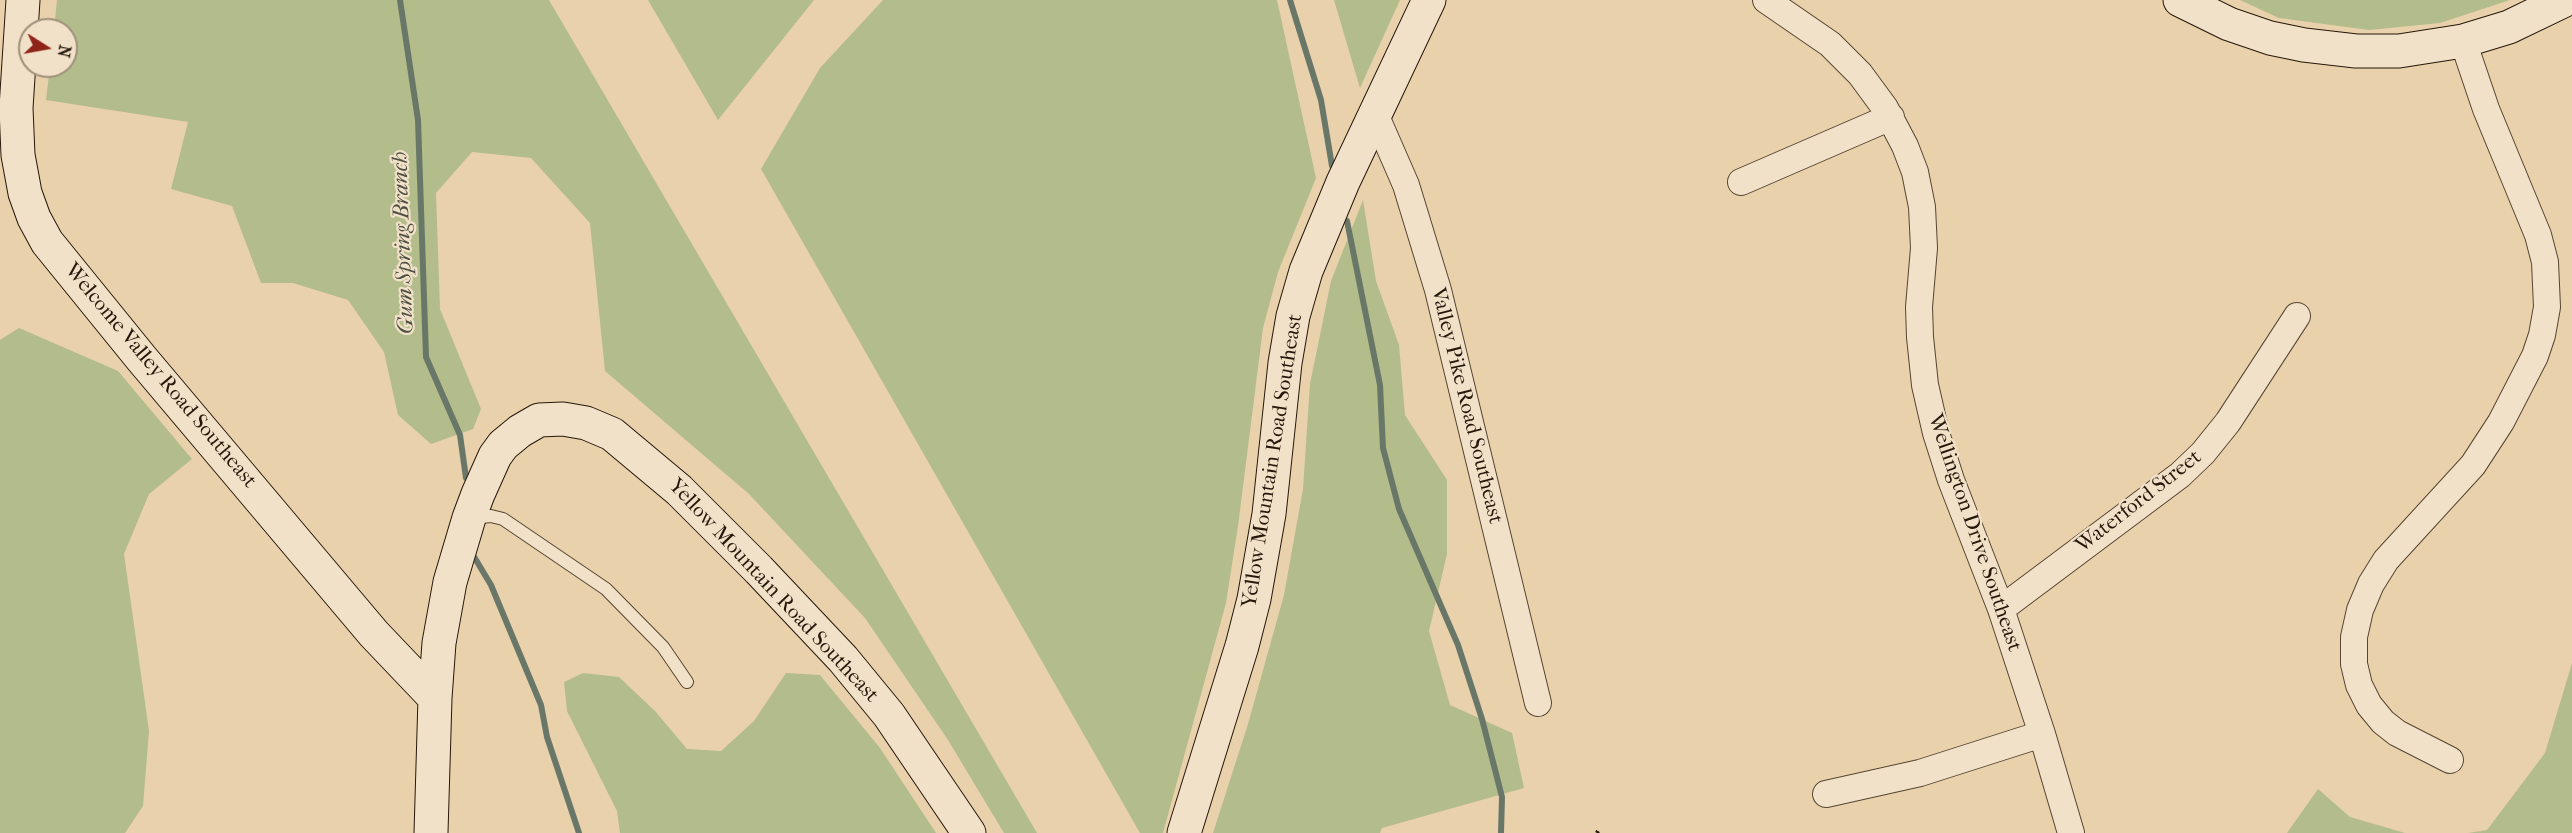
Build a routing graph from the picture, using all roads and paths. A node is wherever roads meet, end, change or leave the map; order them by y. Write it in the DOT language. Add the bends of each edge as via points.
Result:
graph roads {
  1 [pos="23,0"];
  2 [pos="1429,0"];
  3 [pos="1766,0"];
  4 [pos="2180,0"];
  5 [pos="2565,0"];
  6 [pos="2463,41"];
  7 [pos="1375,114"];
  8 [pos="1891,117"];
  9 [pos="1741,182"];
  10 [pos="2297,316"];
  11 [pos="469,518"];
  12 [pos="2001,609"];
  13 [pos="687,682"];
  14 [pos="435,698"];
  15 [pos="1538,703"];
  16 [pos="2042,734"];
  17 [pos="2450,760"];
  18 [pos="1826,794"];
  19 [pos="431,833"];
  20 [pos="969,833"];
  21 [pos="1184,833"];
  22 [pos="2071,833"];
  1 -- 14 [label="street, Welcome Valley Road Southeast" via="16,108 18,155 25,193 47,242 374,634"];
  2 -- 7 [label="street, Yellow Mountain Road Southeast"];
  3 -- 8 [label="street, Wellington Drive Southeast" via="1830,44 1860,74"];
  4 -- 6 [label="street" via="2229,24 2304,45 2399,51"];
  5 -- 6 [label="street" via="2510,27"];
  6 -- 17 [label="street" via="2486,109 2538,235 2545,262 2547,307 2542,335 2501,422 2473,465 2370,584 2354,637 2354,664 2369,705 2397,733"];
  7 -- 15 [label="street, Valley Pike Road Southeast" via="1406,185 1438,290"];
  7 -- 21 [label="street, Yellow Mountain Road Southeast" via="1310,261 1293,316 1269,514 1254,599"];
  8 -- 9 [label="street"];
  8 -- 12 [label="street, Wellington Drive Southeast" via="1914,172 1922,207 1924,248 1919,307 1925,385 1950,480"];
  10 -- 12 [label="street, Waterford Street" via="2228,422 2203,453 2180,475"];
  11 -- 13 [label="lane" via="503,519 606,589 663,647"];
  11 -- 14 [label="street, Yellow Mountain Road Southeast" via="450,582 439,643"];
  11 -- 20 [label="street, Yellow Mountain Road Southeast" via="495,456 520,430 539,420 563,419 612,434 679,490 843,659 889,715"];
  12 -- 16 [label="street, Wellington Drive Southeast"];
  14 -- 19 [label="street, Yellow Mountain Road Southeast"];
  16 -- 18 [label="street" via="1920,773"];
  16 -- 22 [label="street, Wellington Drive Southeast"];
}
